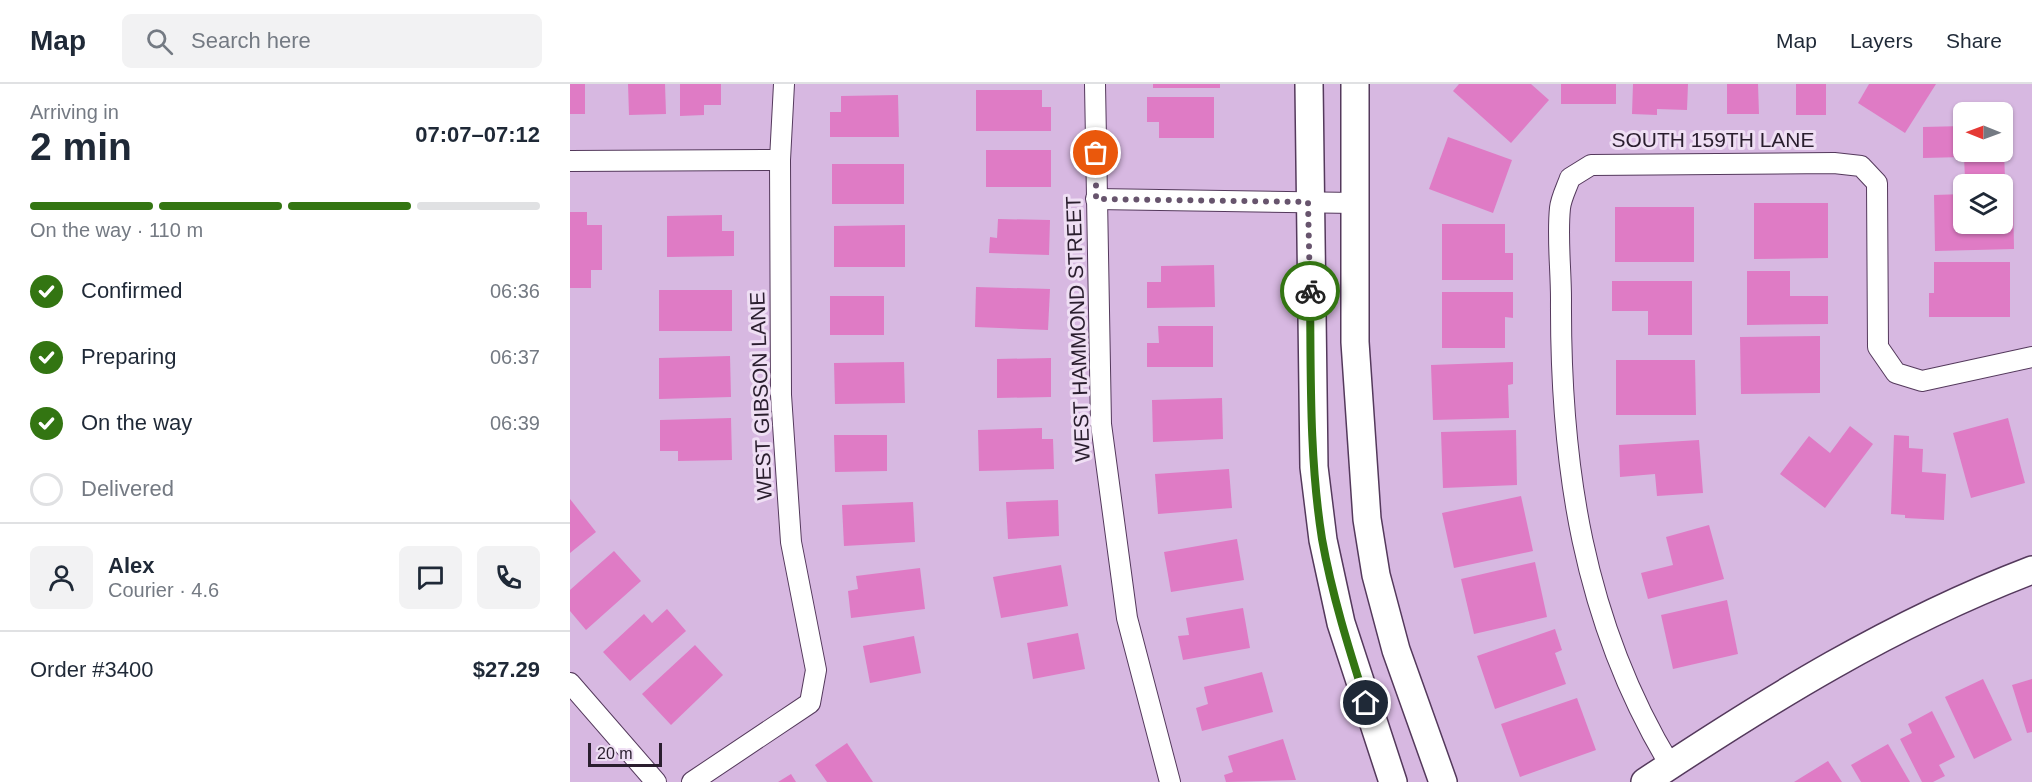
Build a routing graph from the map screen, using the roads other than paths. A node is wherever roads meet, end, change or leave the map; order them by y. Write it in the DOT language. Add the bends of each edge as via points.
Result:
graph roads {
  1 [pos="784,84"];
  2 [pos="1095,84"];
  3 [pos="1309,84"];
  4 [pos="1355,84"];
  5 [pos="780,160"];
  6 [pos="570,161"];
  7 [pos="1096,199"];
  8 [pos="1308,202"];
  9 [pos="1355,203"];
  10 [pos="2032,357"];
  11 [pos="2032,570"];
  12 [pos="570,683"];
  13 [pos="1670,765"];
  14 [pos="656,782"];
  15 [pos="692,782"];
  16 [pos="1170,782"];
  17 [pos="1393,782"];
  18 [pos="1443,782"];
  19 [pos="1645,782"];
  1 -- 5 [label="street, WEST GIBSON LANE"];
  2 -- 7 [label="street, WEST HAMMOND STREET"];
  3 -- 8 [label="main road"];
  4 -- 9 [label="main road"];
  5 -- 6 [label="street"];
  5 -- 15 [label="street, WEST GIBSON LANE" via="781,394 791,542 816,670 810,703"];
  7 -- 8 [label="street"];
  7 -- 16 [label="street, WEST HAMMOND STREET" via="1101,424 1127,618"];
  8 -- 9 [label="street"];
  8 -- 17 [label="main road" via="1314,467 1323,540 1341,623"];
  9 -- 18 [label="main road" via="1355,342 1367,519 1376,575 1396,650"];
  10 -- 13 [label="street, SOUTH 159TH LANE" via="1922,381 1896,373 1878,347 1877,183 1861,166 1591,165 1570,178 1560,207 1561,354 1573,500 1587,568 1622,674"];
  11 -- 13 [label="main road" via="1939,608 1833,663"];
  12 -- 14 [label="street"];
  13 -- 19 [label="main road"];
}
